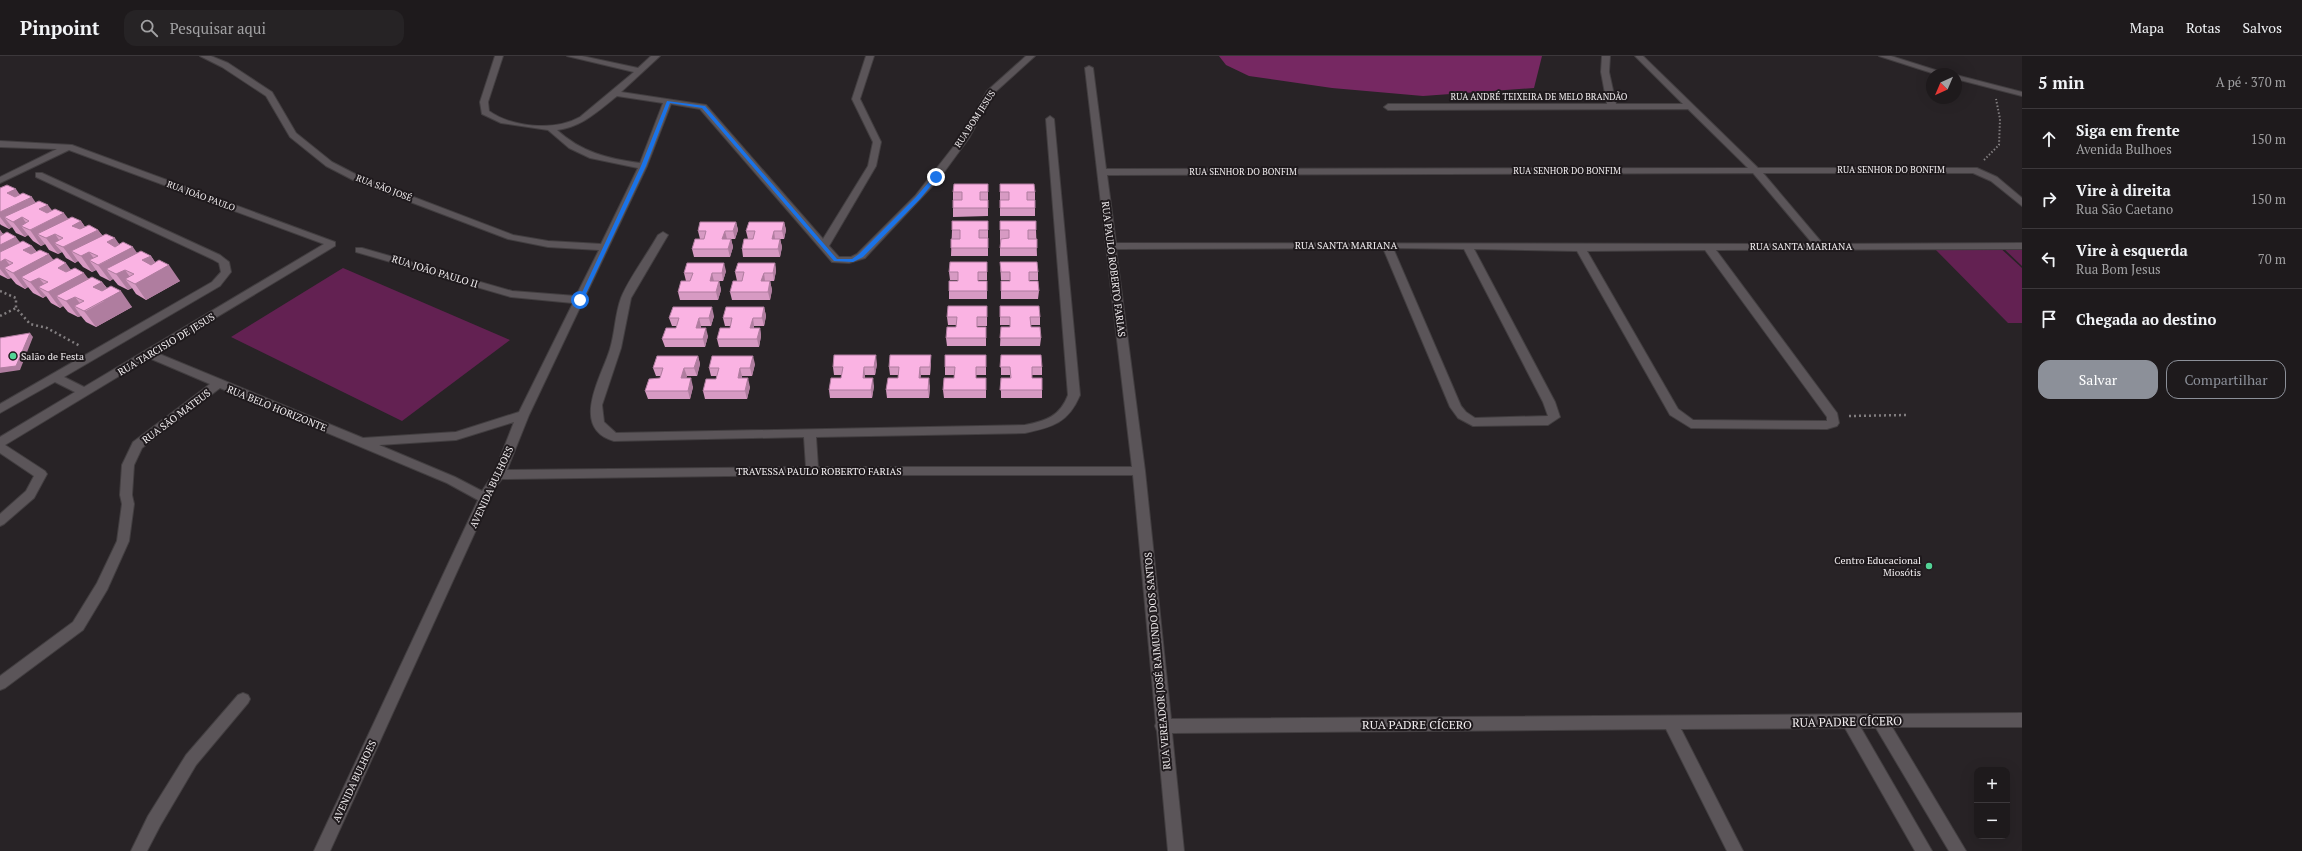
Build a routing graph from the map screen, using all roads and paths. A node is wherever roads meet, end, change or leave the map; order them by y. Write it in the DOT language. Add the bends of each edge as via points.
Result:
graph roads {
  1 [pos="204,56"];
  2 [pos="499,56"];
  3 [pos="571,56"];
  4 [pos="656,56"];
  5 [pos="870,56"];
  6 [pos="1031,56"];
  7 [pos="1606,56"];
  8 [pos="1639,56"];
  9 [pos="1883,56"];
  10 [pos="1089,68"];
  11 [pos="1926,69"];
  12 [pos="641,71"];
  13 [pos="1962,79"];
  14 [pos="1993,87"];
  15 [pos="615,93"];
  16 [pos="2022,94"];
  17 [pos="668,102"];
  18 [pos="1690,106"];
  19 [pos="1388,107"];
  20 [pos="1612,107"];
  21 [pos="1050,119"];
  22 [pos="551,129"];
  23 [pos="0,144"];
  24 [pos="69,147"];
  25 [pos="644,166"];
  26 [pos="1755,170"];
  27 [pos="1974,170"];
  28 [pos="1102,172"];
  29 [pos="39,175"];
  30 [pos="0,180"];
  31 [pos="2022,203"];
  32 [pos="664,236"];
  33 [pos="332,244"];
  34 [pos="1387,245"];
  35 [pos="824,246"];
  36 [pos="1111,246"];
  37 [pos="1820,246"];
  38 [pos="2022,246"];
  39 [pos="604,247"];
  40 [pos="1468,247"];
  41 [pos="1708,247"];
  42 [pos="1580,248"];
  43 [pos="359,250"];
  44 [pos="0,291"];
  45 [pos="580,300"];
  46 [pos="16,308"];
  47 [pos="0,316"];
  48 [pos="97,353"];
  49 [pos="148,354"];
  50 [pos="55,377"];
  51 [pos="218,384"];
  52 [pos="80,390"];
  53 [pos="0,409"];
  54 [pos="523,414"];
  55 [pos="1908,415"];
  56 [pos="1833,416"];
  57 [pos="810,433"];
  58 [pos="0,442"];
  59 [pos="361,442"];
  60 [pos="0,447"];
  61 [pos="812,471"];
  62 [pos="1139,471"];
  63 [pos="499,475"];
  64 [pos="485,498"];
  65 [pos="0,521"];
  66 [pos="0,684"];
  67 [pos="243,699"];
  68 [pos="2022,720"];
  69 [pos="1880,721"];
  70 [pos="1850,722"];
  71 [pos="1671,724"];
  72 [pos="1162,726"];
  73 [pos="139,851"];
  74 [pos="322,851"];
  75 [pos="1176,851"];
  76 [pos="1735,851"];
  77 [pos="1924,851"];
  78 [pos="1958,851"];
  1 -- 39 [label="street, RUA SÃO JOSÉ" via="225,65 269,94 293,135 329,164 358,179 511,237 548,244"];
  2 -- 22 [label="street" via="484,102 485,112 494,119 506,123"];
  3 -- 12 [label="street"];
  4 -- 12 [label="street"];
  5 -- 35 [label="street" via="856,99 877,142 872,166"];
  6 -- 35 [label="street, RUA BOM JESUS" via="990,93 965,138 918,198 861,256 853,260 836,260"];
  7 -- 20 [label="street" via="1605,72"];
  8 -- 18 [label="street"];
  9 -- 11 [label="street"];
  10 -- 28 [label="street, RUA PAULO ROBERTO FARIAS"];
  12 -- 15 [label="street"];
  13 -- 14 [label="street"];
  14 -- 16 [label="street"];
  14 -- 27 [label="path" via="2000,119 1999,145"];
  15 -- 17 [label="street"];
  15 -- 22 [label="street" via="579,122 564,128"];
  17 -- 25 [label="street, AVENIDA BULHOES"];
  17 -- 35 [label="street" via="703,107"];
  18 -- 20 [label="street, RUA ANDRÉ TEIXEIRA DE MELO BRANDÃO"];
  18 -- 26 [label="street"];
  19 -- 20 [label="street, RUA ANDRÉ TEIXEIRA DE MELO BRANDÃO"];
  21 -- 57 [label="street" via="1074,395 1070,408 1048,425 1025,429"];
  22 -- 25 [label="street" via="565,144 582,152 600,159"];
  23 -- 24 [label="street, RUA JOÃO PAULO"];
  24 -- 30 [label="street"];
  24 -- 33 [label="street, RUA JOÃO PAULO"];
  25 -- 39 [label="street, AVENIDA BULHOES"];
  26 -- 27 [label="street, RUA SENHOR DO BONFIM"];
  26 -- 28 [label="street, RUA SENHOR DO BONFIM"];
  26 -- 37 [label="street"];
  27 -- 31 [label="street, RUA SENHOR DO BONFIM" via="1994,178"];
  28 -- 36 [label="street, RUA PAULO ROBERTO FARIAS"];
  29 -- 48 [label="street" via="224,262 226,272 216,284"];
  32 -- 57 [label="street" via="626,298 616,348 594,415 601,427 614,437"];
  33 -- 49 [label="street, RUA TARCISIO DE JESUS"];
  34 -- 36 [label="street, RUA SANTA MARIANA"];
  34 -- 40 [label="street, RUA SANTA MARIANA"];
  34 -- 40 [label="street" via="1456,407 1462,415 1473,422 1548,421 1554,417 1549,402"];
  36 -- 62 [label="street, RUA PAULO ROBERTO FARIAS"];
  37 -- 38 [label="street, RUA SANTA MARIANA"];
  37 -- 41 [label="street, RUA SANTA MARIANA"];
  39 -- 45 [label="street, AVENIDA BULHOES"];
  40 -- 42 [label="street, RUA SANTA MARIANA"];
  41 -- 42 [label="street, RUA SANTA MARIANA"];
  41 -- 56 [label="street"];
  42 -- 56 [label="street" via="1674,412 1691,424 1827,425 1833,423"];
  43 -- 45 [label="street, RUA JOÃO PAULO II" via="511,294"];
  44 -- 46 [label="path" via="16,298"];
  45 -- 54 [label="street, AVENIDA BULHOES"];
  46 -- 47 [label="path"];
  46 -- 48 [label="path" via="30,324 47,328"];
  48 -- 50 [label="street"];
  49 -- 51 [label="street, RUA BELO HORIZONTE"];
  49 -- 52 [label="street, RUA TARCISIO DE JESUS"];
  50 -- 52 [label="street"];
  50 -- 53 [label="street"];
  51 -- 59 [label="street, RUA BELO HORIZONTE"];
  51 -- 66 [label="street, RUA SÃO MATEUS" via="138,445 128,465 128,504 123,542 102,586 78,626"];
  52 -- 58 [label="street, RUA TARCISIO DE JESUS"];
  54 -- 59 [label="street, RUA BELO HORIZONTE" via="456,436"];
  54 -- 63 [label="street, AVENIDA BULHOES"];
  55 -- 56 [label="path"];
  57 -- 61 [label="street"];
  59 -- 64 [label="street, RUA BELO HORIZONTE" via="452,480"];
  60 -- 65 [label="street" via="41,474 38,485 23,502"];
  61 -- 62 [label="street, TRAVESSA PAULO ROBERTO FARIAS"];
  61 -- 63 [label="street, TRAVESSA PAULO ROBERTO FARIAS"];
  62 -- 72 [label="street, RUA VEREADOR JOSÉ RAIMUNDO DOS SANTOS"];
  63 -- 64 [label="street, AVENIDA BULHOES" via="491,484"];
  64 -- 74 [label="street, AVENIDA BULHOES"];
  67 -- 73 [label="street" via="191,760"];
  68 -- 69 [label="street, RUA PADRE CÍCERO"];
  69 -- 70 [label="street, RUA PADRE CÍCERO"];
  69 -- 78 [label="street"];
  70 -- 71 [label="street, RUA PADRE CÍCERO"];
  70 -- 77 [label="street"];
  71 -- 72 [label="street, RUA PADRE CÍCERO"];
  71 -- 76 [label="street"];
  72 -- 75 [label="street, RUA VEREADOR JOSÉ RAIMUNDO DOS SANTOS"];
}
